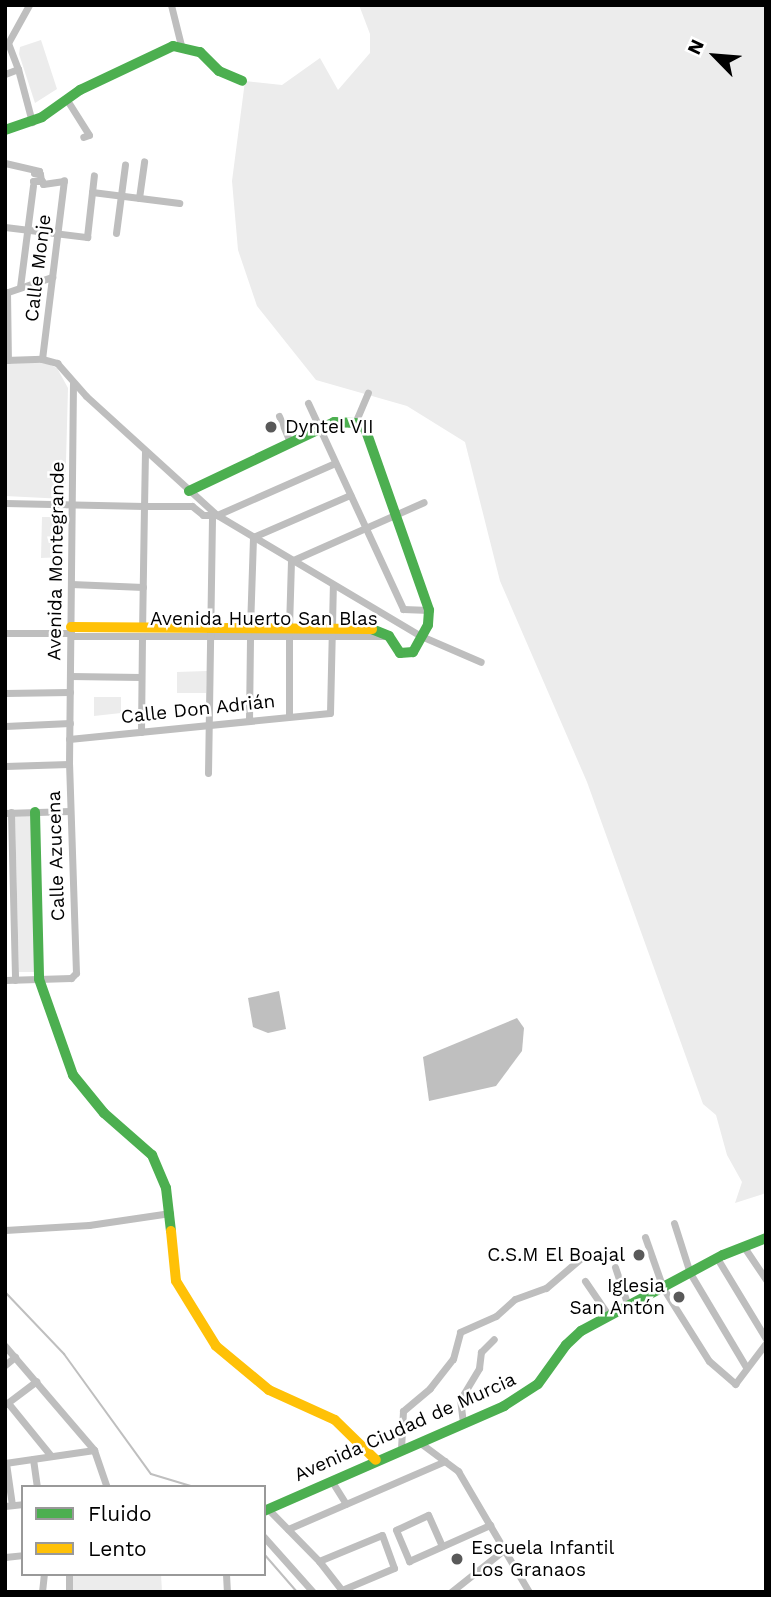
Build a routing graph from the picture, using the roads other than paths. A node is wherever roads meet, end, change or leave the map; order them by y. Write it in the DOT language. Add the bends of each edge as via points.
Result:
graph roads {
  1 [pos="29,5"];
  2 [pos="171,5"];
  3 [pos="7,43"];
  4 [pos="181,46"];
  5 [pos="19,69"];
  6 [pos="5,74"];
  7 [pos="242,81"];
  8 [pos="67,100"];
  9 [pos="32,122"];
  10 [pos="5,130"];
  11 [pos="83,137"];
  12 [pos="144,161"];
  13 [pos="5,163"];
  14 [pos="125,165"];
  15 [pos="94,175"];
  16 [pos="33,186"];
  17 [pos="92,192"];
  18 [pos="121,196"];
  19 [pos="139,198"];
  20 [pos="179,203"];
  21 [pos="5,228"];
  22 [pos="27,230"];
  23 [pos="58,233"];
  24 [pos="116,233"];
  25 [pos="52,277"];
  26 [pos="20,287"];
  27 [pos="6,292"];
  28 [pos="42,359"];
  29 [pos="7,360"];
  30 [pos="73,383"];
  31 [pos="368,393"];
  32 [pos="308,403"];
  33 [pos="279,416"];
  34 [pos="355,423"];
  35 [pos="320,428"];
  36 [pos="290,442"];
  37 [pos="145,450"];
  38 [pos="335,463"];
  39 [pos="189,491"];
  40 [pos="351,495"];
  41 [pos="424,502"];
  42 [pos="5,503"];
  43 [pos="72,504"];
  44 [pos="144,506"];
  45 [pos="215,515"];
  46 [pos="396,516"];
  47 [pos="366,530"];
  48 [pos="253,537"];
  49 [pos="291,561"];
  50 [pos="71,584"];
  51 [pos="333,585"];
  52 [pos="143,587"];
  53 [pos="429,610"];
  54 [pos="71,632"];
  55 [pos="142,632"];
  56 [pos="211,632"];
  57 [pos="5,633"];
  58 [pos="250,633"];
  59 [pos="289,633"];
  60 [pos="331,633"];
  61 [pos="421,636"];
  62 [pos="481,662"];
  63 [pos="70,676"];
  64 [pos="141,677"];
  65 [pos="70,692"];
  66 [pos="5,693"];
  67 [pos="289,716"];
  68 [pos="249,721"];
  69 [pos="70,723"];
  70 [pos="209,725"];
  71 [pos="5,726"];
  72 [pos="141,732"];
  73 [pos="69,739"];
  74 [pos="69,764"];
  75 [pos="5,766"];
  76 [pos="208,773"];
  77 [pos="70,811"];
  78 [pos="8,812"];
  79 [pos="36,812"];
  80 [pos="39,979"];
  81 [pos="5,980"];
  82 [pos="15,980"];
  83 [pos="170,1213"];
  84 [pos="674,1223"];
  85 [pos="5,1230"];
  86 [pos="645,1237"];
  87 [pos="765,1239"];
  88 [pos="744,1247"];
  89 [pos="717,1258"];
  90 [pos="580,1259"];
  91 [pos="615,1267"];
  92 [pos="690,1273"];
  93 [pos="766,1280"];
  94 [pos="585,1281"];
  95 [pos="663,1289"];
  96 [pos="628,1306"];
  97 [pos="609,1316"];
  98 [pos="494,1339"];
  99 [pos="766,1341"];
  100 [pos="5,1346"];
  101 [pos="15,1357"];
  102 [pos="5,1365"];
  103 [pos="746,1367"];
  104 [pos="36,1381"];
  105 [pos="6,1404"];
  106 [pos="463,1423"];
  107 [pos="417,1441"];
  108 [pos="401,1449"];
  109 [pos="94,1450"];
  110 [pos="51,1456"];
  111 [pos="33,1459"];
  112 [pos="376,1460"];
  113 [pos="446,1461"];
  114 [pos="6,1463"];
  115 [pos="331,1480"];
  116 [pos="37,1485"];
  117 [pos="106,1485"];
  118 [pos="346,1504"];
  119 [pos="8,1506"];
  120 [pos="266,1510"];
  121 [pos="490,1525"];
  122 [pos="288,1530"];
  123 [pos="266,1539"];
  124 [pos="442,1546"];
  125 [pos="505,1549"];
  126 [pos="319,1561"];
  127 [pos="343,1591"];
  128 [pos="313,1592"];
  129 [pos="451,1592"];
  130 [pos="528,1592"];
  1 -- 3 [label="street"];
  2 -- 4 [label="street"];
  3 -- 5 [label="street"];
  4 -- 7 [label="street" via="200,52 219,71"];
  4 -- 8 [label="street" via="157,52"];
  5 -- 6 [label="street"];
  5 -- 9 [label="street"];
  8 -- 9 [label="street"];
  8 -- 11 [label="street" via="89,135"];
  9 -- 10 [label="street"];
  12 -- 19 [label="street"];
  13 -- 23 [label="street, Calle Monje" via="39,171 34,173 40,174 41,180 33,181 64,181"];
  14 -- 18 [label="street"];
  15 -- 17 [label="street"];
  16 -- 22 [label="street"];
  17 -- 18 [label="street"];
  17 -- 23 [label="street" via="87,237"];
  18 -- 19 [label="street"];
  18 -- 24 [label="street"];
  19 -- 20 [label="street"];
  21 -- 22 [label="street"];
  22 -- 23 [label="street"];
  22 -- 26 [label="street"];
  23 -- 25 [label="street, Calle Monje"];
  25 -- 26 [label="street"];
  25 -- 28 [label="street, Calle Monje"];
  26 -- 27 [label="street"];
  27 -- 29 [label="street"];
  28 -- 29 [label="street"];
  28 -- 30 [label="street" via="59,365"];
  30 -- 37 [label="street"];
  30 -- 43 [label="street, Avenida Montegrande"];
  31 -- 34 [label="street"];
  32 -- 35 [label="street"];
  33 -- 36 [label="street"];
  34 -- 35 [label="street" via="334,422"];
  34 -- 46 [label="street" via="370,435"];
  35 -- 36 [label="street"];
  35 -- 38 [label="street"];
  36 -- 39 [label="street"];
  37 -- 39 [label="street"];
  37 -- 44 [label="street"];
  38 -- 40 [label="street"];
  38 -- 45 [label="street"];
  39 -- 45 [label="street"];
  40 -- 47 [label="street"];
  40 -- 48 [label="street"];
  41 -- 46 [label="street"];
  42 -- 43 [label="street"];
  43 -- 44 [label="street"];
  43 -- 50 [label="street, Avenida Montegrande"];
  44 -- 45 [label="street" via="192,506 197,513"];
  44 -- 52 [label="street"];
  45 -- 48 [label="street"];
  45 -- 56 [label="street"];
  46 -- 47 [label="street"];
  46 -- 53 [label="street"];
  47 -- 49 [label="street"];
  47 -- 53 [label="street" via="402,609"];
  48 -- 49 [label="street"];
  48 -- 58 [label="street"];
  49 -- 51 [label="street"];
  49 -- 59 [label="street"];
  50 -- 52 [label="street"];
  50 -- 54 [label="street, Avenida Montegrande"];
  51 -- 60 [label="street"];
  51 -- 61 [label="street"];
  52 -- 55 [label="street"];
  53 -- 61 [label="street"];
  54 -- 55 [label="street, Avenida Huerto San Blas"];
  54 -- 57 [label="street, Avenida Huerto San Blas"];
  54 -- 63 [label="street, Avenida Montegrande"];
  55 -- 56 [label="street, Avenida Huerto San Blas"];
  55 -- 64 [label="street"];
  56 -- 58 [label="street, Avenida Huerto San Blas"];
  56 -- 70 [label="street"];
  58 -- 59 [label="street, Avenida Huerto San Blas"];
  58 -- 68 [label="street"];
  59 -- 60 [label="street, Avenida Huerto San Blas"];
  59 -- 67 [label="street"];
  60 -- 61 [label="street, Avenida Huerto San Blas" via="376,629 389,636 400,653 413,652"];
  60 -- 67 [label="street, Calle Don Adrián" via="330,713"];
  61 -- 62 [label="street"];
  63 -- 64 [label="street"];
  63 -- 65 [label="street, Avenida Montegrande"];
  64 -- 72 [label="street"];
  65 -- 66 [label="street"];
  65 -- 69 [label="street, Avenida Montegrande"];
  67 -- 68 [label="street, Calle Don Adrián"];
  68 -- 70 [label="street, Calle Don Adrián"];
  69 -- 71 [label="street"];
  69 -- 73 [label="street, Avenida Montegrande"];
  70 -- 72 [label="street, Calle Don Adrián"];
  70 -- 76 [label="street"];
  72 -- 73 [label="street, Calle Don Adrián"];
  73 -- 74 [label="street, Calle Azucena"];
  74 -- 75 [label="street"];
  74 -- 77 [label="street, Calle Azucena"];
  77 -- 79 [label="street"];
  77 -- 80 [label="street, Calle Azucena" via="76,973 71,978"];
  78 -- 79 [label="street"];
  78 -- 82 [label="street"];
  79 -- 80 [label="street"];
  80 -- 82 [label="street"];
  80 -- 83 [label="street" via="74,1075 104,1112 152,1155 166,1188"];
  81 -- 82 [label="street"];
  83 -- 85 [label="street" via="89,1225"];
  83 -- 112 [label="street" via="176,1281 216,1346 269,1390 335,1420"];
  84 -- 92 [label="street"];
  86 -- 95 [label="street"];
  87 -- 88 [label="street, Avenida Ciudad de Murcia"];
  88 -- 89 [label="street, Avenida Ciudad de Murcia"];
  88 -- 93 [label="street"];
  89 -- 92 [label="street, Avenida Ciudad de Murcia"];
  89 -- 99 [label="street"];
  90 -- 108 [label="street" via="546,1288 514,1299 496,1316 460,1332 453,1359 430,1388 403,1411"];
  91 -- 96 [label="street"];
  92 -- 95 [label="street, Avenida Ciudad de Murcia"];
  92 -- 103 [label="street"];
  94 -- 97 [label="street"];
  95 -- 96 [label="street, Avenida Ciudad de Murcia"];
  95 -- 103 [label="street" via="709,1361 735,1384"];
  96 -- 97 [label="street, Avenida Ciudad de Murcia"];
  97 -- 106 [label="street, Avenida Ciudad de Murcia" via="575,1335 534,1388"];
  98 -- 106 [label="street" via="481,1352 479,1368 460,1400"];
  99 -- 103 [label="street"];
  100 -- 101 [label="street"];
  101 -- 102 [label="street"];
  101 -- 104 [label="street"];
  104 -- 105 [label="street"];
  104 -- 109 [label="street"];
  105 -- 110 [label="street"];
  106 -- 107 [label="street, Avenida Ciudad de Murcia"];
  107 -- 108 [label="street, Avenida Ciudad de Murcia"];
  107 -- 113 [label="street"];
  108 -- 112 [label="street, Avenida Ciudad de Murcia"];
  109 -- 110 [label="street"];
  109 -- 117 [label="street"];
  110 -- 111 [label="street"];
  111 -- 114 [label="street"];
  111 -- 116 [label="street"];
  112 -- 115 [label="street, Avenida Ciudad de Murcia"];
  113 -- 118 [label="street"];
  113 -- 121 [label="street" via="469,1487"];
  114 -- 119 [label="street"];
  115 -- 118 [label="street"];
  115 -- 120 [label="street, Avenida Ciudad de Murcia"];
  118 -- 122 [label="street"];
  120 -- 122 [label="street"];
  121 -- 124 [label="street"];
  121 -- 125 [label="street"];
  122 -- 126 [label="street"];
  123 -- 128 [label="street"];
  124 -- 124 [label="street" via="428,1515 396,1530 409,1561"];
  125 -- 129 [label="street"];
  125 -- 130 [label="street"];
  126 -- 127 [label="street"];
  126 -- 127 [label="street" via="382,1535 394,1568"];
}
